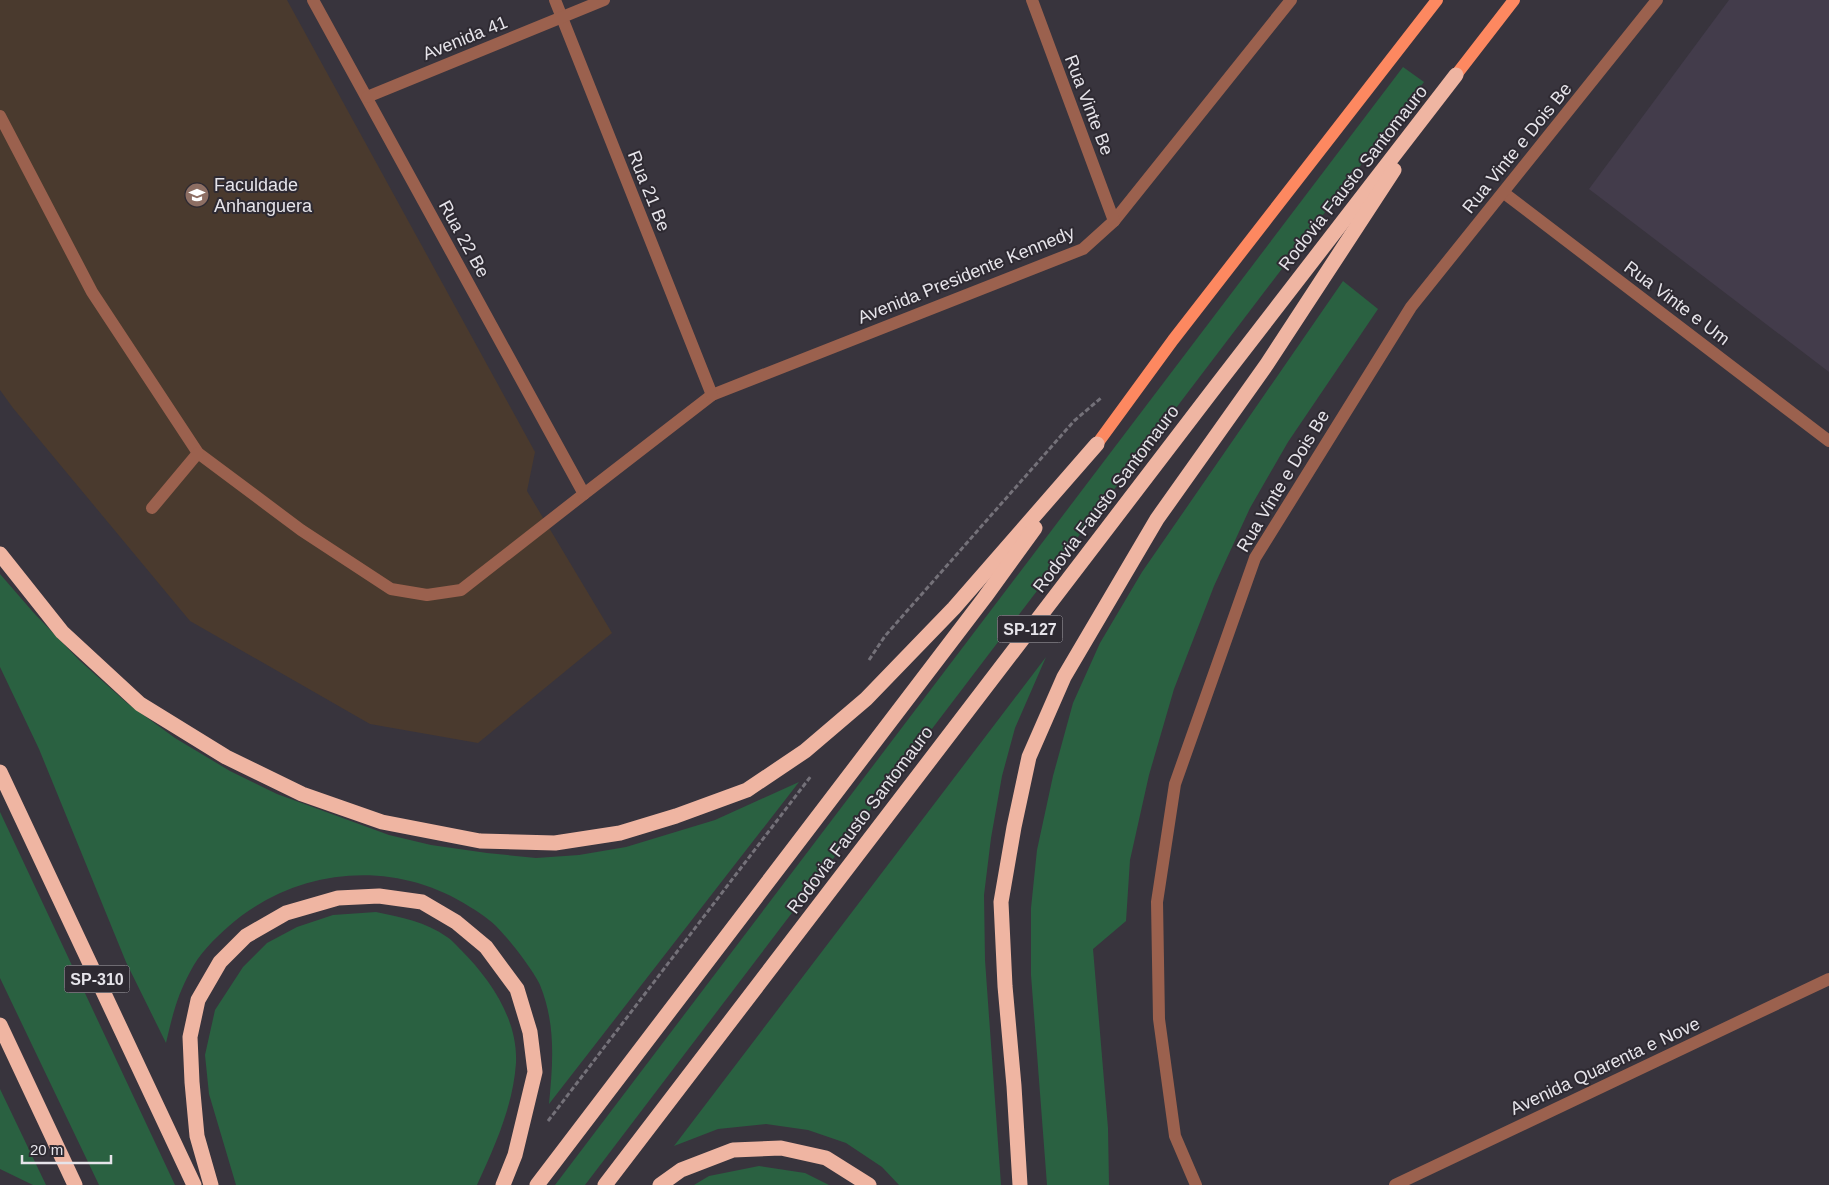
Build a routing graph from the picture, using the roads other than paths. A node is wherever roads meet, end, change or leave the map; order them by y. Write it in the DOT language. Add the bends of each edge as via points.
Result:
graph roads {
  1 [pos="313,0"];
  2 [pos="554,0"];
  3 [pos="604,0"];
  4 [pos="1032,0"];
  5 [pos="1291,0"];
  6 [pos="1428,0"];
  7 [pos="1437,0"];
  8 [pos="1514,0"];
  9 [pos="1657,0"];
  10 [pos="561,17"];
  11 [pos="1424,17"];
  12 [pos="1456,75"];
  13 [pos="367,97"];
  14 [pos="0,116"];
  15 [pos="1504,193"];
  16 [pos="1114,221"];
  17 [pos="712,395"];
  18 [pos="1829,440"];
  19 [pos="1097,444"];
  20 [pos="198,453"];
  21 [pos="584,494"];
  22 [pos="152,508"];
  23 [pos="0,554"];
  24 [pos="0,772"];
  25 [pos="1829,979"];
  26 [pos="0,1025"];
  27 [pos="76,1185"];
  28 [pos="194,1185"];
  29 [pos="211,1185"];
  30 [pos="503,1185"];
  31 [pos="537,1185"];
  32 [pos="605,1185"];
  33 [pos="660,1185"];
  34 [pos="869,1185"];
  35 [pos="1020,1185"];
  36 [pos="1196,1185"];
  37 [pos="1396,1185"];
  1 -- 13 [label="street, Rua 22 Be"];
  2 -- 10 [label="street, Rua 21 Be"];
  3 -- 10 [label="street, Avenida 41"];
  4 -- 16 [label="street, Rua Vinte Be"];
  5 -- 16 [label="street, Avenida Presidente Kennedy"];
  6 -- 11 [label="main road"];
  7 -- 11 [label="main road"];
  8 -- 12 [label="main road"];
  9 -- 15 [label="street, Rua Vinte e Dois Be"];
  10 -- 13 [label="street, Avenida 41"];
  10 -- 17 [label="street, Rua 21 Be"];
  11 -- 19 [label="main road" via="1173,340"];
  12 -- 32 [label="highway, Rodovia Fausto Santomauro / SP-127"];
  12 -- 35 [label="highway" via="1267,364 1157,519 1064,677 1029,757 1001,902"];
  13 -- 21 [label="street, Rua 22 Be"];
  14 -- 20 [label="street, Avenida Presidente Kennedy" via="92,292"];
  15 -- 18 [label="street, Rua Vinte e Um"];
  15 -- 36 [label="street, Rua Vinte e Dois Be" via="1412,307 1255,558 1174,784 1157,902 1159,1019 1175,1136"];
  16 -- 17 [label="street, Avenida Presidente Kennedy" via="1083,249"];
  17 -- 21 [label="street, Avenida Presidente Kennedy"];
  19 -- 23 [label="highway" via="954,608 866,699 806,751 747,790 620,833 555,843 480,841 382,822 302,794 226,757 140,704 62,632"];
  19 -- 31 [label="highway, Rodovia Fausto Santomauro / SP-127" via="985,597"];
  20 -- 21 [label="street, Avenida Presidente Kennedy" via="301,530 391,589 427,595 461,590"];
  20 -- 22 [label="street"];
  24 -- 28 [label="highway, SP-310"];
  25 -- 37 [label="street, Avenida Quarenta e Nove"];
  26 -- 27 [label="highway"];
  29 -- 30 [label="highway" via="197,1136 190,1037 198,1000 220,962 246,936 286,913 338,898 379,896 422,902 456,922 486,947 517,989 530,1032 535,1072 515,1155"];
  33 -- 34 [label="highway" via="681,1170 733,1150 781,1148 826,1158"];
}
